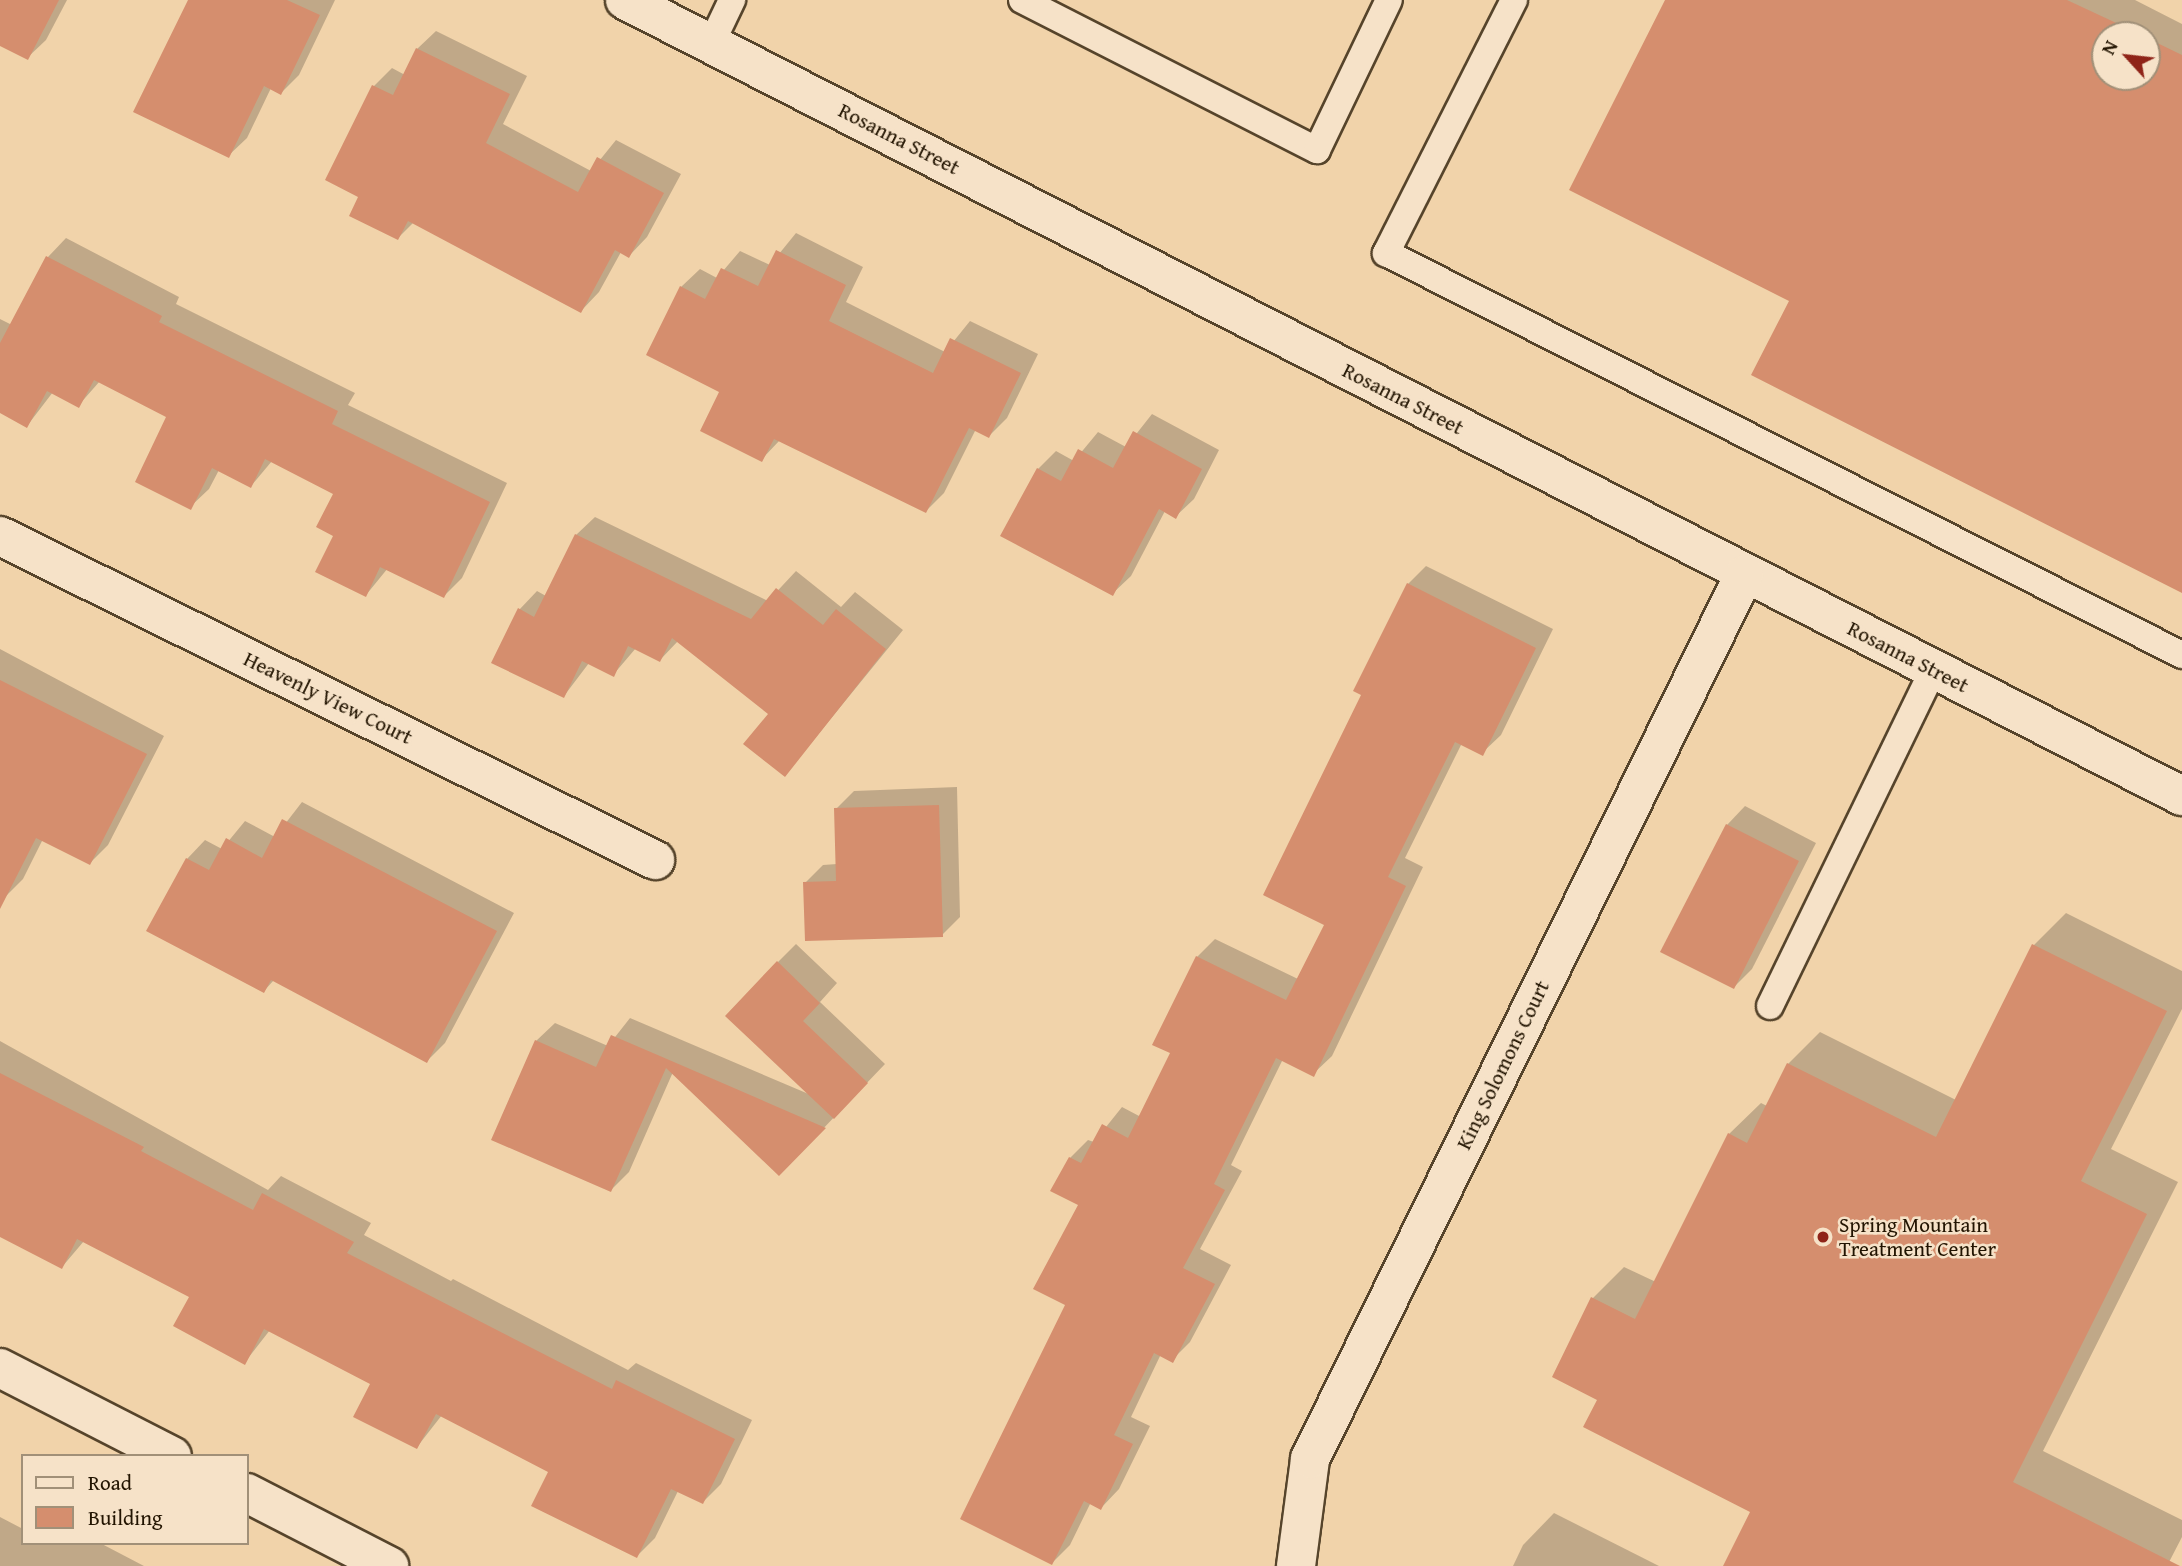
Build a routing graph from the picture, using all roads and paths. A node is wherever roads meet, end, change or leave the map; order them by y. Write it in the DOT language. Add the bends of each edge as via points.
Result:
graph roads {
  1 [pos="625,0"];
  2 [pos="732,0"];
  3 [pos="1021,0"];
  4 [pos="1389,0"];
  5 [pos="1514,0"];
  6 [pos="712,42"];
  7 [pos="0,536"];
  8 [pos="1744,575"];
  9 [pos="2182,654"];
  10 [pos="1933,670"];
  11 [pos="2182,796"];
  12 [pos="655,860"];
  13 [pos="1770,1006"];
  14 [pos="0,1368"];
  15 [pos="168,1454"];
  16 [pos="248,1494"];
  17 [pos="390,1566"];
  18 [pos="1296,1566"];
  1 -- 6 [label="street, Rosanna Street"];
  2 -- 6 [label="lane"];
  3 -- 4 [label="lane" via="1317,150"];
  5 -- 9 [label="lane" via="1387,253"];
  6 -- 8 [label="street, Rosanna Street"];
  7 -- 12 [label="street, Heavenly View Court"];
  8 -- 10 [label="street, Rosanna Street"];
  8 -- 18 [label="street, King Solomons Court" via="1310,1459"];
  10 -- 11 [label="street, Rosanna Street"];
  10 -- 13 [label="lane"];
  14 -- 15 [label="street"];
  16 -- 17 [label="street"];
}
